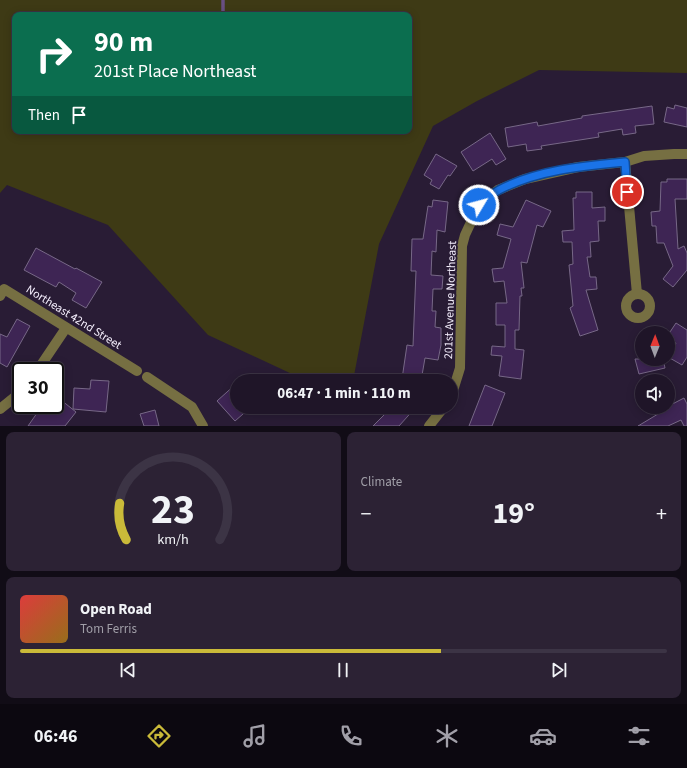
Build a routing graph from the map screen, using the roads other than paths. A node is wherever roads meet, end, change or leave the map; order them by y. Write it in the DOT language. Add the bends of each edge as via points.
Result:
graph roads {
  1 [pos="687,154"];
  2 [pos="625,162"];
  3 [pos="637,294"];
  4 [pos="0,296"];
  5 [pos="66,328"];
  6 [pos="43,362"];
  7 [pos="137,371"];
  8 [pos="458,374"];
  9 [pos="147,377"];
  10 [pos="12,399"];
  11 [pos="0,409"];
  12 [pos="438,414"];
  13 [pos="203,426"];
  14 [pos="429,426"];
  1 -- 2 [label="street" via="644,156"];
  2 -- 3 [label="street"];
  2 -- 8 [label="street, 201st Avenue Northeast" via="578,167 525,179 498,190 479,205 462,246"];
  4 -- 5 [label="street, Northeast 42nd Street" via="4,289"];
  5 -- 6 [label="street"];
  5 -- 7 [label="street, Northeast 42nd Street"];
  9 -- 13 [label="street" via="192,407"];
  10 -- 11 [label="street"];
  12 -- 14 [label="street"];
}
